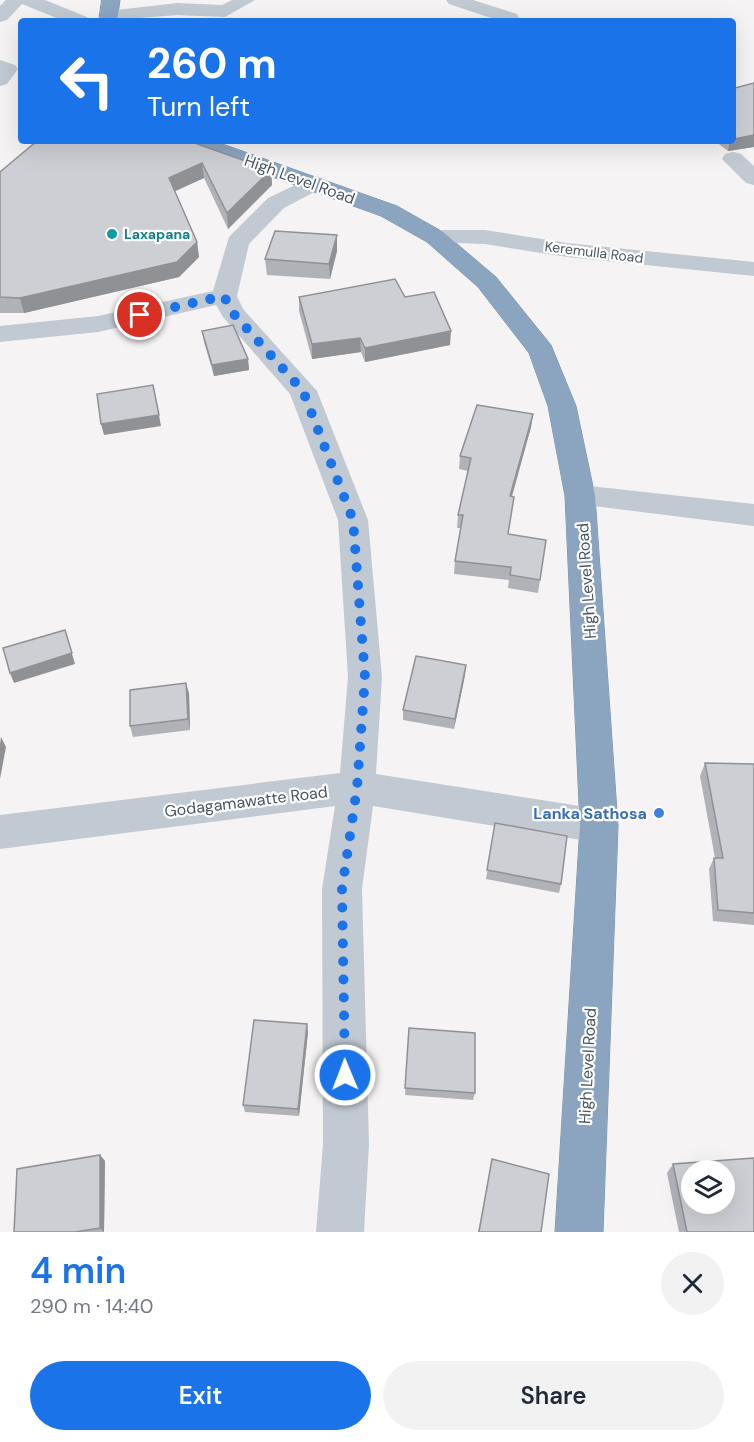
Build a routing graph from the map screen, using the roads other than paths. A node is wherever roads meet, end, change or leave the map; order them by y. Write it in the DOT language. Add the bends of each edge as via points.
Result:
graph roads {
  1 [pos="16,0"];
  2 [pos="29,0"];
  3 [pos="246,0"];
  4 [pos="454,0"];
  5 [pos="109,13"];
  6 [pos="179,15"];
  7 [pos="0,16"];
  8 [pos="73,18"];
  9 [pos="510,18"];
  10 [pos="0,66"];
  11 [pos="0,80"];
  12 [pos="204,144"];
  13 [pos="733,159"];
  14 [pos="754,178"];
  15 [pos="314,183"];
  16 [pos="435,237"];
  17 [pos="754,269"];
  18 [pos="224,296"];
  19 [pos="0,334"];
  20 [pos="580,496"];
  21 [pos="754,515"];
  22 [pos="357,788"];
  23 [pos="599,826"];
  24 [pos="0,832"];
  25 [pos="340,1232"];
  26 [pos="579,1232"];
  1 -- 7 [label="street"];
  2 -- 8 [label="street"];
  3 -- 6 [label="street" via="225,11"];
  4 -- 9 [label="street"];
  5 -- 6 [label="street"];
  10 -- 11 [label="street" via="8,69"];
  12 -- 15 [label="highway, High Level Road"];
  13 -- 14 [label="street"];
  15 -- 16 [label="highway, High Level Road" via="388,211"];
  15 -- 18 [label="street" via="276,203 237,242"];
  16 -- 17 [label="street, Keremulla Road" via="485,237 567,250"];
  16 -- 20 [label="highway, High Level Road" via="487,282 542,351 562,406"];
  18 -- 19 [label="street" via="98,324"];
  18 -- 22 [label="street" via="232,312 303,391 353,520 365,677"];
  20 -- 21 [label="street"];
  20 -- 23 [label="highway, High Level Road"];
  22 -- 23 [label="street, Godagamawatte Road"];
  22 -- 24 [label="street, Godagamawatte Road"];
  22 -- 25 [label="street" via="342,889 346,1144"];
  23 -- 26 [label="highway, High Level Road"];
}
